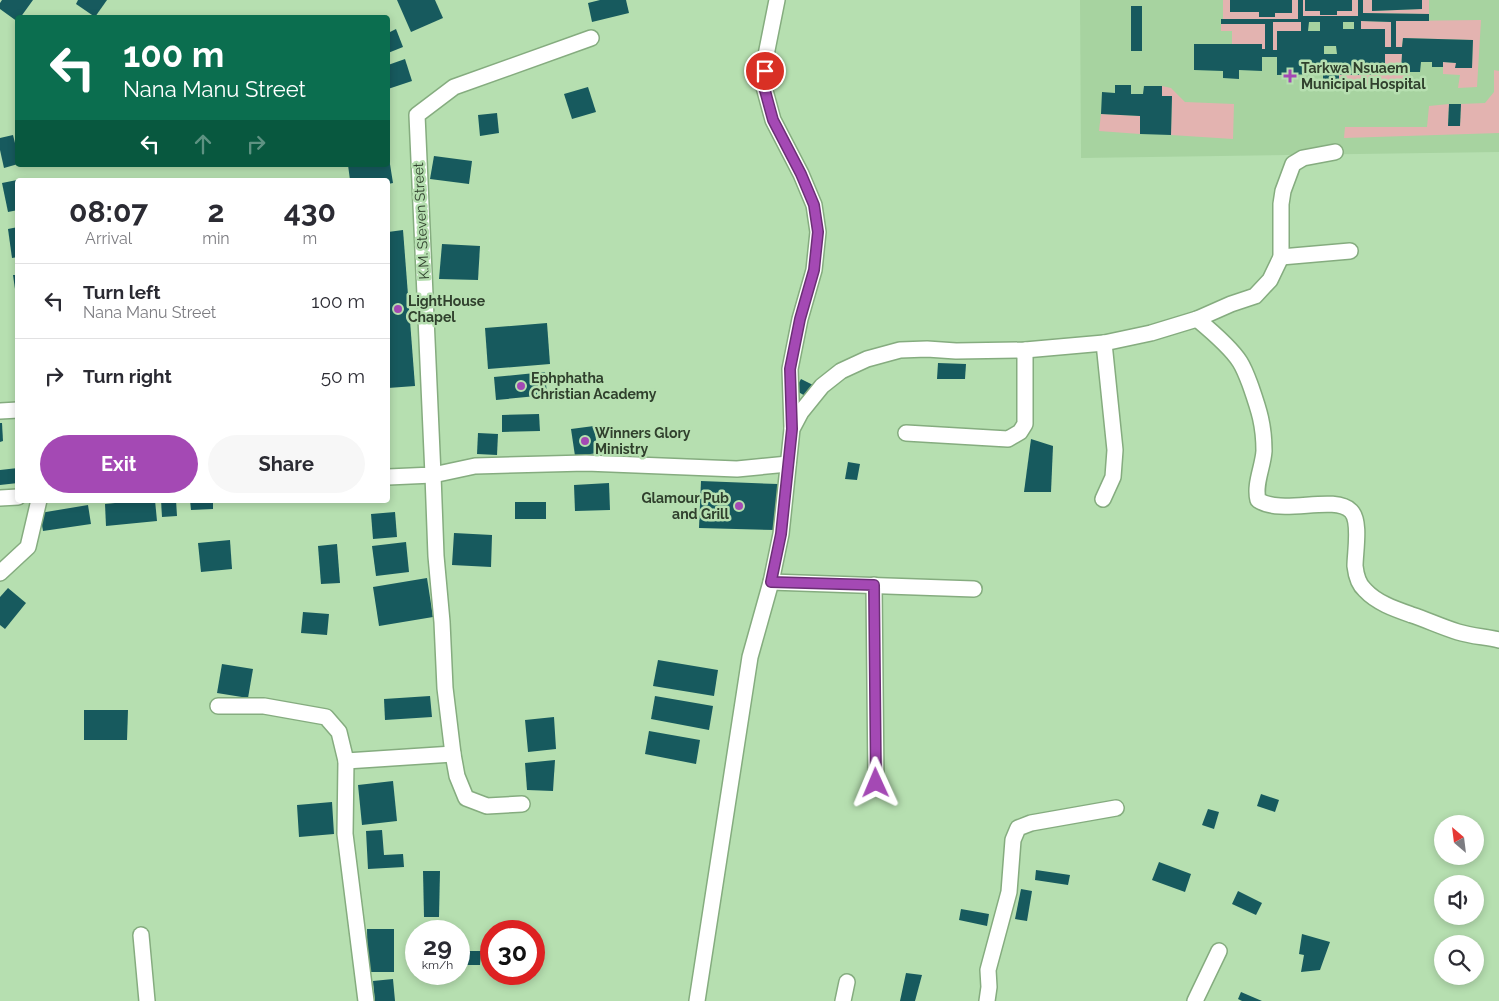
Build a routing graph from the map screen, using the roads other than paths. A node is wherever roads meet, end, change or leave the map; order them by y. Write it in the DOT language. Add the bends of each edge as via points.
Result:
graph roads {
  1 [pos="777,0"];
  2 [pos="591,38"];
  3 [pos="1335,152"];
  4 [pos="1350,251"];
  5 [pos="1281,257"];
  6 [pos="1197,319"];
  7 [pos="1104,344"];
  8 [pos="1025,350"];
  9 [pos="15,410"];
  10 [pos="0,411"];
  11 [pos="792,429"];
  12 [pos="906,433"];
  13 [pos="788,464"];
  14 [pos="433,475"];
  15 [pos="390,477"];
  16 [pos="15,497"];
  17 [pos="0,498"];
  18 [pos="1103,500"];
  19 [pos="38,503"];
  20 [pos="0,573"];
  21 [pos="771,582"];
  22 [pos="874,585"];
  23 [pos="974,589"];
  24 [pos="1499,640"];
  25 [pos="218,706"];
  26 [pos="453,754"];
  27 [pos="346,761"];
  28 [pos="876,783"];
  29 [pos="522,804"];
  30 [pos="1116,808"];
  31 [pos="141,935"];
  32 [pos="1219,951"];
  33 [pos="847,982"];
  34 [pos="147,1001"];
  35 [pos="366,1001"];
  36 [pos="697,1001"];
  37 [pos="843,1001"];
  38 [pos="987,1001"];
  39 [pos="1195,1001"];
  1 -- 11 [label="street" via="766,55 764,87 773,120 814,205 818,232 814,270 790,369"];
  2 -- 14 [label="street, K.M. Steven Street" via="454,87 416,115"];
  3 -- 5 [label="street" via="1303,158 1293,164 1281,204"];
  4 -- 5 [label="street"];
  5 -- 6 [label="street" via="1270,280 1255,296"];
  6 -- 7 [label="street"];
  6 -- 24 [label="street" via="1240,361 1259,409 1264,446 1256,492 1258,500 1283,506 1343,506 1356,519 1357,578 1363,589 1392,607 1459,632"];
  7 -- 8 [label="street"];
  7 -- 18 [label="street" via="1116,450 1114,477"];
  8 -- 11 [label="street" via="900,350 867,359 841,371 822,386"];
  8 -- 12 [label="street" via="1025,424 1020,432 1008,439"];
  9 -- 10 [label="street"];
  11 -- 13 [label="street"];
  13 -- 14 [label="street" via="737,469 586,463 475,466"];
  13 -- 21 [label="street" via="781,534"];
  14 -- 15 [label="street"];
  14 -- 26 [label="street" via="445,688"];
  16 -- 17 [label="street"];
  19 -- 20 [label="street" via="28,547"];
  21 -- 22 [label="street"];
  21 -- 36 [label="street" via="750,657"];
  22 -- 23 [label="street"];
  22 -- 28 [label="street"];
  25 -- 27 [label="street" via="264,706 326,717 339,732"];
  26 -- 27 [label="street"];
  26 -- 29 [label="street" via="466,798 487,806"];
  27 -- 35 [label="street" via="345,834"];
  30 -- 38 [label="street" via="1018,828 1013,840 1009,892 988,970 990,987"];
  31 -- 34 [label="street"];
  32 -- 39 [label="street"];
  33 -- 37 [label="street"];
}
